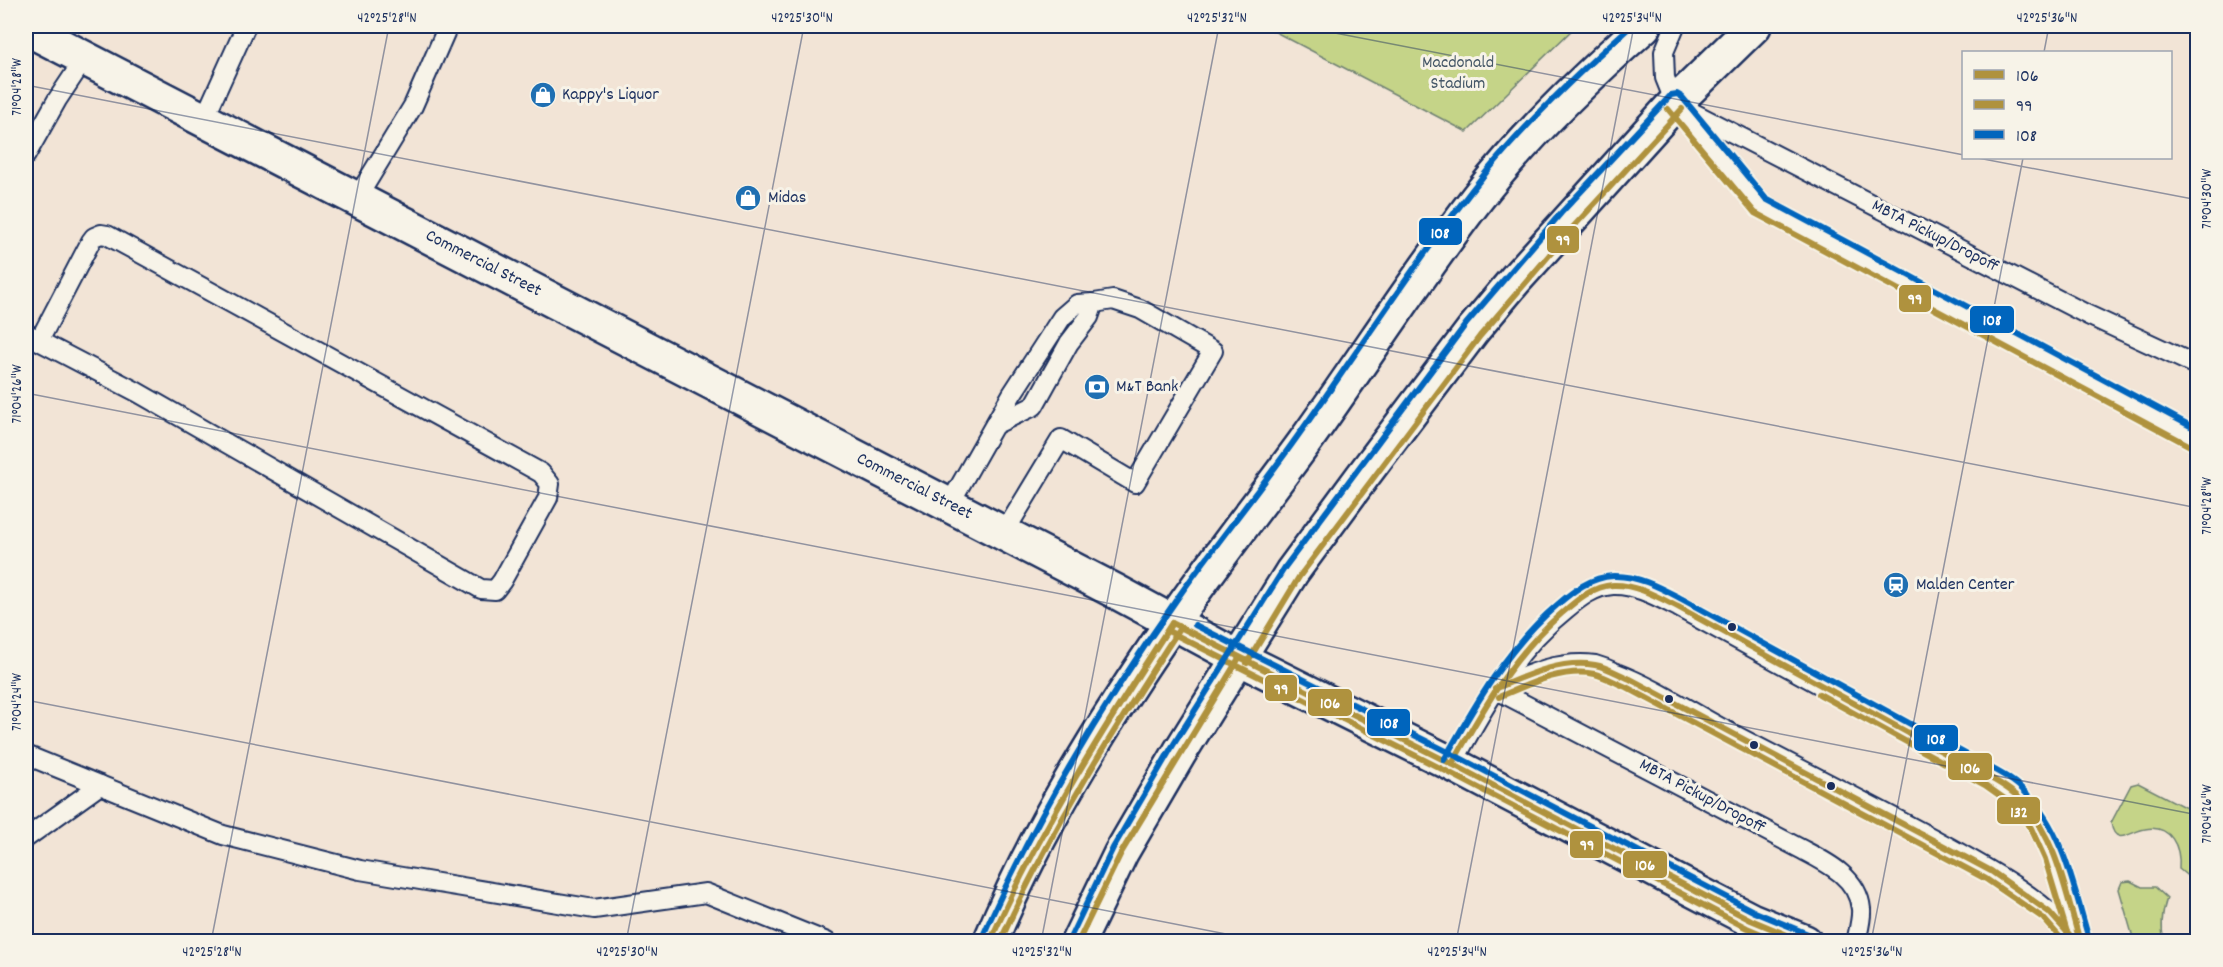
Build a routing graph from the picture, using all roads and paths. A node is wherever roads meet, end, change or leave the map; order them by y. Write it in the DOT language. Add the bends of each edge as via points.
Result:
graph roads {
  1 [pos="246,26"];
  2 [pos="448,26"];
  3 [pos="1644,26"];
  4 [pos="1675,26"];
  5 [pos="1754,26"];
  6 [pos="34,29"];
  7 [pos="85,58"];
  8 [pos="1675,104"];
  9 [pos="204,119"];
  10 [pos="26,155"];
  11 [pos="357,198"];
  12 [pos="32,337"];
  13 [pos="2198,366"];
  14 [pos="2198,440"];
  15 [pos="949,505"];
  16 [pos="1004,533"];
  17 [pos="1172,623"];
  18 [pos="1239,658"];
  19 [pos="1495,689"];
  20 [pos="26,755"];
  21 [pos="1452,764"];
  22 [pos="100,785"];
  23 [pos="26,838"];
  24 [pos="1748,931"];
  25 [pos="827,942"];
  26 [pos="990,942"];
  27 [pos="1078,942"];
  28 [pos="1805,942"];
  29 [pos="1856,942"];
  30 [pos="2078,942"];
  1 -- 9 [label="lane"];
  2 -- 11 [label="lane" via="413,106"];
  3 -- 17 [label="main road" via="1589,75 1479,196"];
  4 -- 8 [label="lane" via="1664,52 1665,78"];
  5 -- 8 [label="main road"];
  6 -- 7 [label="main road, Commercial Street"];
  7 -- 9 [label="main road, Commercial Street"];
  7 -- 10 [label="lane"];
  8 -- 13 [label="lane, MBTA Pickup/Dropoff" via="2088,315"];
  8 -- 14 [label="lane" via="1760,206"];
  8 -- 18 [label="main road" via="1568,219 1473,330 1292,572"];
  9 -- 11 [label="main road, Commercial Street"];
  11 -- 15 [label="main road, Commercial Street"];
  12 -- 12 [label="lane" via="137,392 482,589 495,590 502,581 548,498 550,484 541,473 107,235 101,234 91,241"];
  15 -- 16 [label="main road, Commercial Street"];
  15 -- 16 [label="lane" via="996,424 1034,406 1094,303 1113,300 1140,309 1213,351 1136,483 1061,439"];
  16 -- 17 [label="main road, Commercial Street"];
  17 -- 18 [label="main road, Commercial Street"];
  17 -- 26 [label="main road" via="1086,754"];
  18 -- 21 [label="main road, Commercial Street"];
  18 -- 27 [label="main road" via="1121,853"];
  19 -- 21 [label="lane"];
  19 -- 29 [label="lane, MBTA Pickup/Dropoff" via="1844,874 1861,909"];
  19 -- 30 [label="lane" via="1535,672 1569,664 1598,666 1634,680 1998,875 2049,912"];
  19 -- 30 [label="lane" via="1540,630 1581,597 1612,585 1652,594 2017,796 2030,809 2056,863"];
  20 -- 22 [label="lane"];
  21 -- 24 [label="main road, Commercial Street"];
  22 -- 23 [label="lane"];
  22 -- 25 [label="lane" via="223,835 360,870 594,909 706,893"];
  24 -- 28 [label="main road, Commercial Street"];
}
